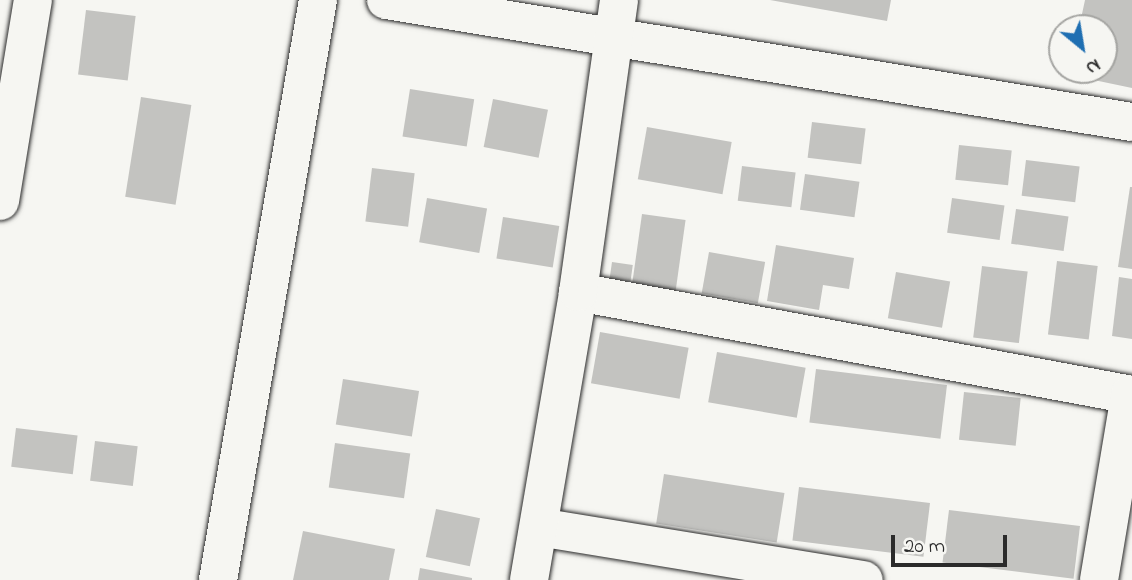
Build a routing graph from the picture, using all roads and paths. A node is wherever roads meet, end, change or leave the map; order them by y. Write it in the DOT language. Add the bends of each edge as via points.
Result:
graph roads {
  1 [pos="33,0"];
  2 [pos="317,0"];
  3 [pos="386,0"];
  4 [pos="620,0"];
  5 [pos="612,40"];
  6 [pos="1132,122"];
  7 [pos="0,201"];
  8 [pos="578,292"];
  9 [pos="1131,395"];
  10 [pos="539,527"];
  11 [pos="218,580"];
  12 [pos="529,580"];
  13 [pos="864,580"];
  14 [pos="1099,580"];
  1 -- 7 [label="street"];
  2 -- 11 [label="street"];
  3 -- 5 [label="street"];
  4 -- 5 [label="street"];
  5 -- 6 [label="street"];
  5 -- 8 [label="street"];
  8 -- 9 [label="street"];
  8 -- 10 [label="street"];
  9 -- 14 [label="street"];
  10 -- 12 [label="street"];
  10 -- 13 [label="street"];
}
